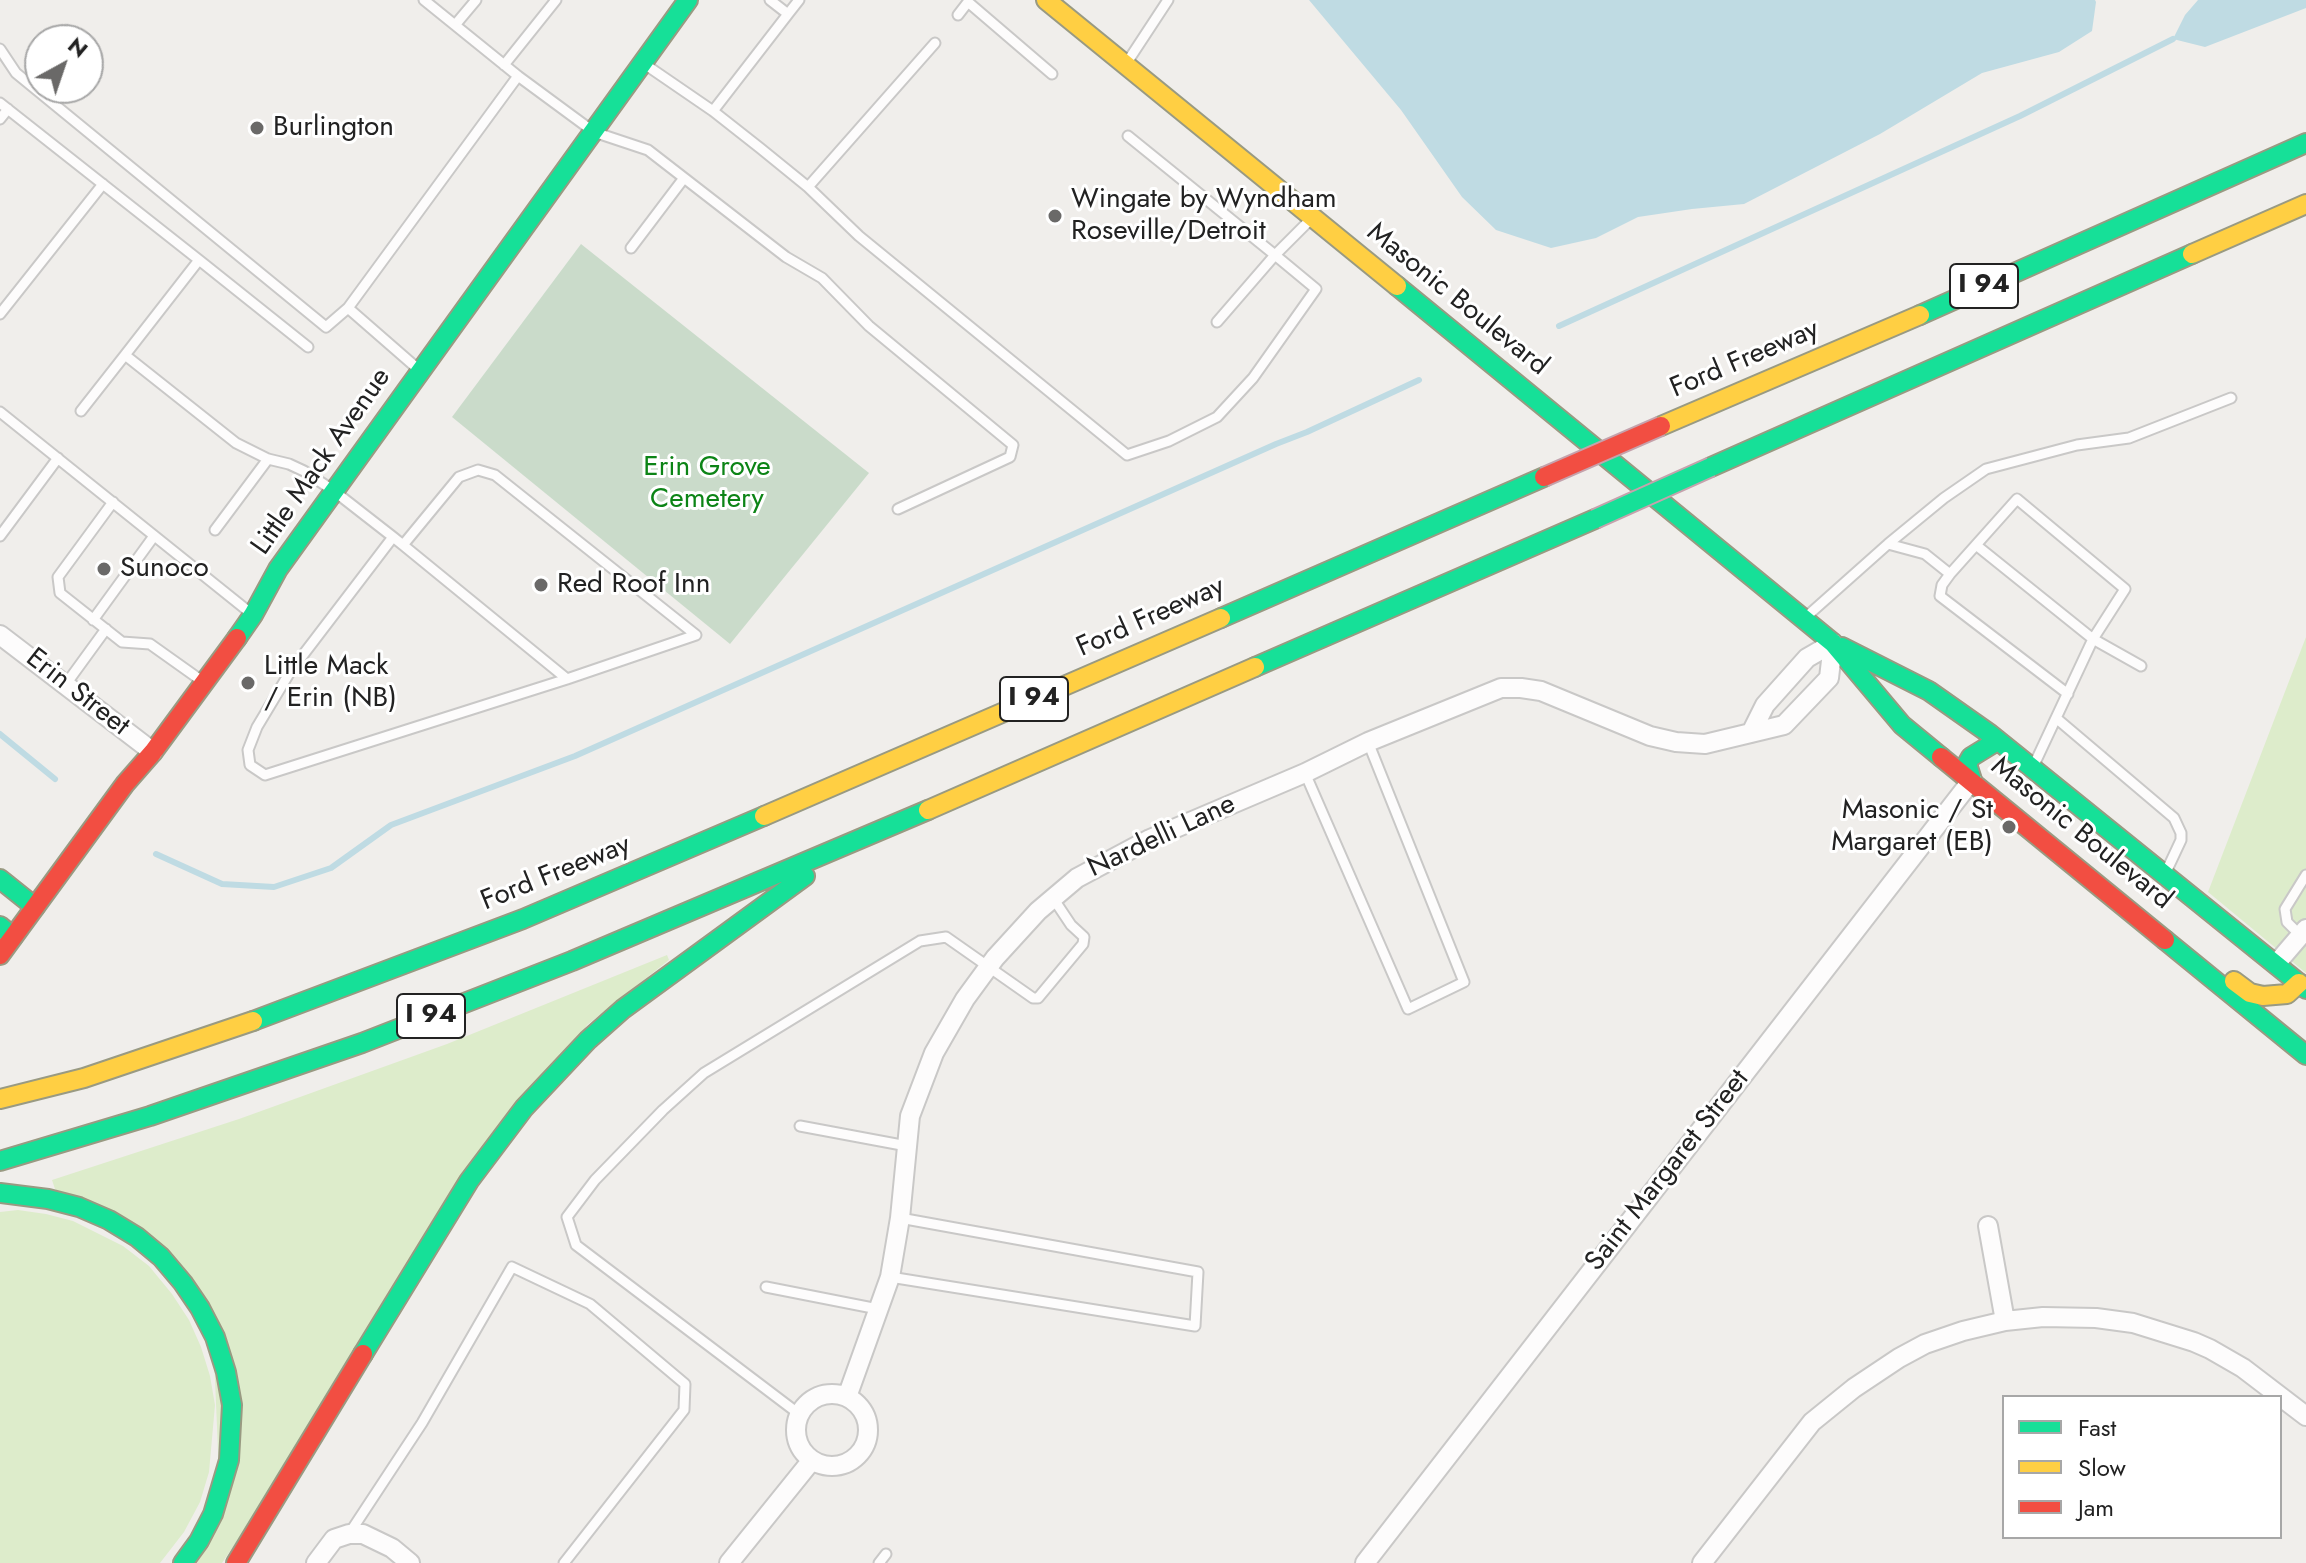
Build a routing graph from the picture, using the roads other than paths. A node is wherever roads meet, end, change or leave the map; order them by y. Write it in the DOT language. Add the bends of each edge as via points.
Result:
graph roads {
  1 [pos="424,0"];
  2 [pos="476,0"];
  3 [pos="556,0"];
  4 [pos="688,0"];
  5 [pos="770,0"];
  6 [pos="799,0"];
  7 [pos="1046,0"];
  8 [pos="1168,0"];
  9 [pos="968,1"];
  10 [pos="788,14"];
  11 [pos="958,15"];
  12 [pos="455,25"];
  13 [pos="935,43"];
  14 [pos="0,49"];
  15 [pos="643,63"];
  16 [pos="504,65"];
  17 [pos="1125,65"];
  18 [pos="1052,74"];
  19 [pos="518,76"];
  20 [pos="4,106"];
  21 [pos="713,111"];
  22 [pos="0,119"];
  23 [pos="594,132"];
  24 [pos="1128,136"];
  25 [pos="2306,143"];
  26 [pos="684,178"];
  27 [pos="103,184"];
  28 [pos="808,187"];
  29 [pos="2306,204"];
  30 [pos="1312,218"];
  31 [pos="631,248"];
  32 [pos="1275,255"];
  33 [pos="199,260"];
  34 [pos="348,308"];
  35 [pos="0,314"];
  36 [pos="1217,322"];
  37 [pos="308,347"];
  38 [pos="125,355"];
  39 [pos="421,371"];
  40 [pos="2231,398"];
  41 [pos="81,411"];
  42 [pos="0,412"];
  43 [pos="58,458"];
  44 [pos="268,459"];
  45 [pos="334,491"];
  46 [pos="113,502"];
  47 [pos="898,509"];
  48 [pos="215,530"];
  49 [pos="0,536"];
  50 [pos="154,536"];
  51 [pos="393,537"];
  52 [pos="1888,544"];
  53 [pos="403,545"];
  54 [pos="1976,545"];
  55 [pos="1950,574"];
  56 [pos="253,615"];
  57 [pos="93,620"];
  58 [pos="1804,620"];
  59 [pos="106,629"];
  60 [pos="0,635"];
  61 [pos="2093,639"];
  62 [pos="1833,643"];
  63 [pos="2141,666"];
  64 [pos="567,679"];
  65 [pos="205,683"];
  66 [pos="66,684"];
  67 [pos="2068,694"];
  68 [pos="2056,718"];
  69 [pos="1751,733"];
  70 [pos="1997,741"];
  71 [pos="1368,742"];
  72 [pos="153,752"];
  73 [pos="2032,768"];
  74 [pos="1305,773"];
  75 [pos="1972,780"];
  76 [pos="852,843"];
  77 [pos="2165,875"];
  78 [pos="2306,875"];
  79 [pos="0,879"];
  80 [pos="1053,898"];
  81 [pos="35,907"];
  82 [pos="2130,911"];
  83 [pos="7,932"];
  84 [pos="2304,935"];
  85 [pos="0,955"];
  86 [pos="2276,964"];
  87 [pos="989,967"];
  88 [pos="2304,982"];
  89 [pos="2306,1055"];
  90 [pos="0,1099"];
  91 [pos="800,1126"];
  92 [pos="907,1146"];
  93 [pos="0,1161"];
  94 [pos="0,1193"];
  95 [pos="900,1218"];
  96 [pos="1988,1226"];
  97 [pos="890,1277"];
  98 [pos="766,1287"];
  99 [pos="878,1309"];
  100 [pos="2005,1321"];
  101 [pos="2278,1395"];
  102 [pos="847,1397"];
  103 [pos="2282,1398"];
  104 [pos="799,1414"];
  105 [pos="2306,1416"];
  106 [pos="812,1460"];
  107 [pos="349,1534"];
  108 [pos="886,1554"];
  109 [pos="183,1563"];
  110 [pos="236,1563"];
  111 [pos="316,1563"];
  112 [pos="410,1563"];
  113 [pos="564,1563"];
  114 [pos="729,1563"];
  115 [pos="879,1563"];
  116 [pos="1365,1563"];
  117 [pos="1702,1563"];
  1 -- 12 [label="lane"];
  2 -- 12 [label="lane"];
  3 -- 16 [label="lane"];
  4 -- 15 [label="main road, Little Mack Avenue"];
  5 -- 10 [label="lane"];
  6 -- 10 [label="lane"];
  7 -- 17 [label="main road, Masonic Boulevard"];
  8 -- 17 [label="lane"];
  9 -- 11 [label="lane"];
  9 -- 18 [label="lane"];
  10 -- 21 [label="lane"];
  12 -- 16 [label="lane"];
  13 -- 28 [label="lane"];
  14 -- 34 [label="lane" via="16,73 326,327"];
  15 -- 21 [label="lane"];
  15 -- 23 [label="main road, Little Mack Avenue"];
  16 -- 19 [label="lane"];
  17 -- 30 [label="main road, Masonic Boulevard"];
  19 -- 23 [label="lane"];
  19 -- 34 [label="lane"];
  20 -- 22 [label="lane"];
  20 -- 27 [label="lane"];
  21 -- 28 [label="lane"];
  23 -- 26 [label="lane" via="648,150"];
  23 -- 39 [label="main road, Little Mack Avenue"];
  24 -- 32 [label="lane"];
  25 -- 90 [label="main road, Ford Freeway / I 94, bridge" via="535,914 211,1036"];
  26 -- 31 [label="lane"];
  26 -- 47 [label="lane" via="786,257 822,278 869,326 1013,445 1010,457"];
  27 -- 33 [label="lane"];
  27 -- 35 [label="lane"];
  28 -- 32 [label="lane" via="859,236 1127,455 1217,417 1253,378 1316,289"];
  29 -- 76 [label="main road, I 94, bridge"];
  30 -- 32 [label="lane"];
  30 -- 58 [label="main road, Masonic Boulevard"];
  32 -- 36 [label="lane"];
  33 -- 37 [label="lane"];
  33 -- 38 [label="lane"];
  34 -- 39 [label="lane"];
  38 -- 41 [label="lane"];
  38 -- 44 [label="lane" via="236,443"];
  39 -- 45 [label="main road, Little Mack Avenue"];
  40 -- 52 [label="lane" via="2129,438 2077,445 1986,469"];
  42 -- 43 [label="lane"];
  43 -- 46 [label="lane"];
  43 -- 49 [label="lane"];
  44 -- 45 [label="lane" via="289,464"];
  44 -- 48 [label="lane"];
  45 -- 51 [label="lane"];
  45 -- 56 [label="main road, Little Mack Avenue" via="278,569"];
  46 -- 50 [label="lane"];
  46 -- 57 [label="lane" via="58,577 60,593"];
  50 -- 56 [label="lane"];
  50 -- 57 [label="lane"];
  51 -- 53 [label="lane"];
  51 -- 64 [label="lane" via="290,672 257,727 248,750 250,765 265,775"];
  52 -- 55 [label="lane" via="1925,554"];
  52 -- 58 [label="lane"];
  53 -- 64 [label="lane"];
  53 -- 64 [label="lane" via="459,477 478,470 495,475 696,635"];
  54 -- 55 [label="lane"];
  54 -- 61 [label="lane"];
  54 -- 61 [label="lane" via="2017,499 2125,589"];
  55 -- 67 [label="lane" via="1940,596"];
  56 -- 65 [label="main road, Little Mack Avenue"];
  57 -- 59 [label="lane"];
  58 -- 62 [label="main road, Masonic Boulevard"];
  59 -- 65 [label="lane" via="122,642 150,644"];
  59 -- 66 [label="lane"];
  60 -- 66 [label="street, Erin Street"];
  61 -- 63 [label="lane"];
  61 -- 67 [label="lane"];
  62 -- 69 [label="street" via="1807,658 1775,693"];
  62 -- 69 [label="street, Nardelli Lane" via="1829,678 1784,725"];
  62 -- 70 [label="main road, Masonic Boulevard" via="1929,691"];
  62 -- 75 [label="main road, Masonic Boulevard" via="1902,725"];
  65 -- 72 [label="main road, Little Mack Avenue"];
  66 -- 72 [label="street, Erin Street"];
  67 -- 68 [label="lane"];
  68 -- 73 [label="lane"];
  68 -- 77 [label="lane" via="2174,818 2181,840"];
  69 -- 71 [label="street, Nardelli Lane" via="1705,744 1676,742 1541,691 1501,688"];
  70 -- 73 [label="main road, Masonic Boulevard"];
  70 -- 75 [label="main road" via="1971,757 1967,764"];
  71 -- 74 [label="street, Nardelli Lane"];
  71 -- 74 [label="lane" via="1464,982 1408,1009"];
  72 -- 81 [label="main road, Little Mack Avenue"];
  73 -- 77 [label="main road, Masonic Boulevard"];
  74 -- 80 [label="street, Nardelli Lane" via="1150,839 1077,878"];
  75 -- 82 [label="main road, Masonic Boulevard"];
  75 -- 116 [label="street, Saint Margaret Street"];
  76 -- 93 [label="main road, I 94" via="362,1043"];
  76 -- 110 [label="main road" via="623,1009 524,1108 469,1181"];
  77 -- 86 [label="main road, Masonic Boulevard"];
  78 -- 84 [label="lane" via="2285,909 2287,922"];
  79 -- 81 [label="main road"];
  80 -- 87 [label="street, Nardelli Lane"];
  80 -- 87 [label="lane" via="1084,937 1083,944 1038,998"];
  81 -- 83 [label="main road, Little Mack Avenue"];
  82 -- 88 [label="main road" via="2168,928 2250,993 2287,994"];
  82 -- 89 [label="main road, Masonic Boulevard"];
  83 -- 85 [label="main road, Little Mack Avenue"];
  84 -- 86 [label="street"];
  86 -- 88 [label="main road, Masonic Boulevard"];
  87 -- 92 [label="street, Nardelli Lane" via="934,1053 910,1116"];
  87 -- 104 [label="lane" via="946,937 920,941 704,1073 595,1180 567,1217 576,1245"];
  91 -- 92 [label="lane"];
  92 -- 95 [label="street, Nardelli Lane"];
  94 -- 109 [label="main road" via="79,1207 137,1237 183,1283 215,1337 232,1405 229,1460 213,1514"];
  95 -- 97 [label="street, Nardelli Lane"];
  95 -- 97 [label="lane" via="1198,1272 1195,1326"];
  96 -- 100 [label="street"];
  97 -- 99 [label="street, Nardelli Lane"];
  98 -- 99 [label="lane"];
  99 -- 102 [label="street, Nardelli Lane"];
  100 -- 101 [label="street" via="2043,1317 2133,1323 2194,1342 2243,1368"];
  100 -- 117 [label="street" via="1925,1344 1827,1408"];
  102 -- 104 [label="street" via="819,1396"];
  102 -- 106 [label="street" via="866,1418 863,1447 841,1465"];
  103 -- 105 [label="street"];
  104 -- 106 [label="street" via="797,1439"];
  106 -- 114 [label="street"];
  107 -- 111 [label="street" via="334,1539"];
  107 -- 112 [label="street" via="363,1534"];
  107 -- 113 [label="lane" via="422,1423 512,1267 590,1304 685,1384 684,1410"];
  108 -- 115 [label="lane"];
}
